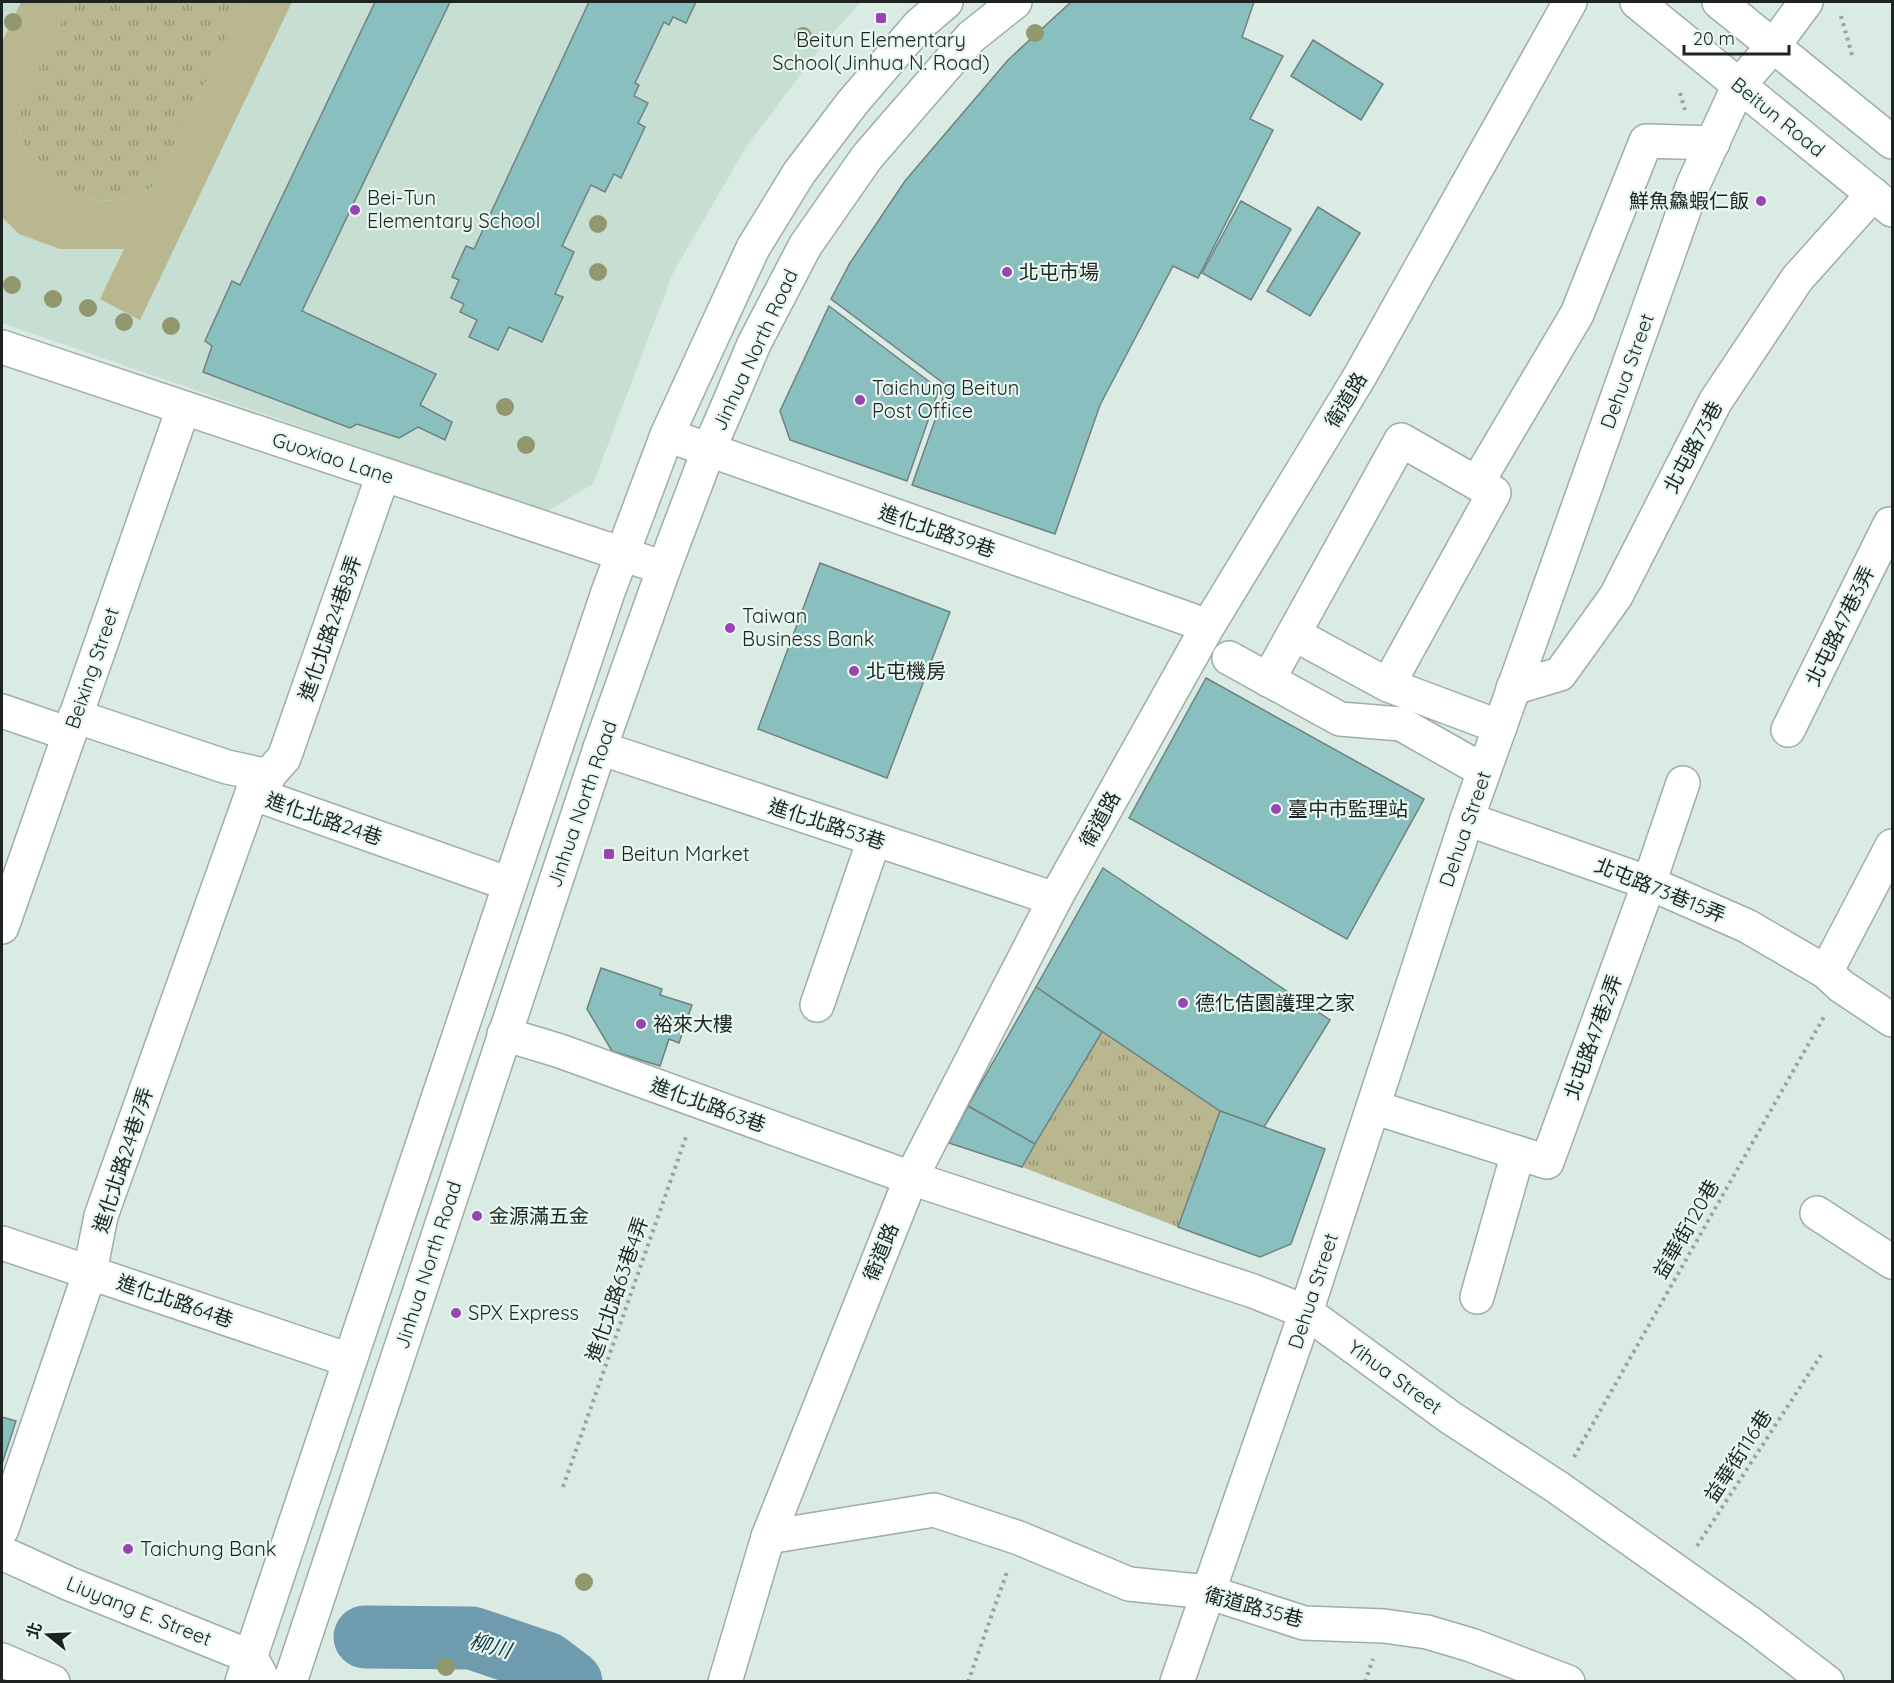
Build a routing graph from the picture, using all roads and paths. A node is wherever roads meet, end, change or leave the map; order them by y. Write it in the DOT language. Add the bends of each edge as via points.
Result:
graph roads {
  1 [pos="946,2"];
  2 [pos="1015,2"];
  3 [pos="1570,2"];
  4 [pos="1637,2"];
  5 [pos="1719,2"];
  6 [pos="1806,2"];
  7 [pos="1840,16"];
  8 [pos="1774,45"];
  9 [pos="1852,55"];
  10 [pos="1739,85"];
  11 [pos="1893,142"];
  12 [pos="1713,143"];
  13 [pos="1883,202"];
  14 [pos="2,347"];
  15 [pos="183,409"];
  16 [pos="667,435"];
  17 [pos="709,449"];
  18 [pos="384,475"];
  19 [pos="1478,483"];
  20 [pos="1893,525"];
  21 [pos="621,554"];
  22 [pos="664,568"];
  23 [pos="1208,626"];
  24 [pos="1294,634"];
  25 [pos="1229,658"];
  26 [pos="1268,680"];
  27 [pos="1388,685"];
  28 [pos="1514,688"];
  29 [pos="2,711"];
  30 [pos="72,725"];
  31 [pos="1500,727"];
  32 [pos="1788,730"];
  33 [pos="600,748"];
  34 [pos="1484,771"];
  35 [pos="1683,783"];
  36 [pos="261,784"];
  37 [pos="1467,819"];
  38 [pos="874,840"];
  39 [pos="1893,846"];
  40 [pos="1649,883"];
  41 [pos="509,884"];
  42 [pos="1055,900"];
  43 [pos="2,927"];
  44 [pos="1833,979"];
  45 [pos="817,1005"];
  46 [pos="1893,1020"];
  47 [pos="504,1034"];
  48 [pos="698,1101"];
  49 [pos="1373,1107"];
  50 [pos="1518,1153"];
  51 [pos="911,1178"];
  52 [pos="1817,1213"];
  53 [pos="2,1243"];
  54 [pos="1893,1262"];
  55 [pos="90,1272"];
  56 [pos="1477,1297"];
  57 [pos="1306,1312"];
  58 [pos="1821,1355"];
  59 [pos="349,1360"];
  60 [pos="563,1487"];
  61 [pos="1557,1487"];
  62 [pos="2,1529"];
  63 [pos="768,1537"];
  64 [pos="1019,1538"];
  65 [pos="2,1554"];
  66 [pos="1679,1573"];
  67 [pos="1208,1592"];
  68 [pos="2,1660"];
  69 [pos="252,1673"];
  70 [pos="53,1682"];
  71 [pos="290,1682"];
  72 [pos="725,1682"];
  73 [pos="969,1682"];
  74 [pos="1177,1682"];
  75 [pos="1568,1682"];
  76 [pos="1827,1682"];
  1 -- 16 [label="street" via="919,25 799,173 753,248"];
  2 -- 17 [label="street, Jinhua North Road" via="971,37 867,157 805,246 754,344"];
  3 -- 23 [label="street, 衛道路" via="1360,376"];
  4 -- 10 [label="street, Beitun Road"];
  5 -- 8 [label="street"];
  6 -- 8 [label="street, Dehua Street"];
  7 -- 9 [label="path"];
  8 -- 10 [label="street, Dehua Street"];
  8 -- 11 [label="street"];
  10 -- 12 [label="street, Dehua Street"];
  10 -- 13 [label="street, Beitun Road"];
  12 -- 19 [label="street" via="1646,141 1577,314"];
  12 -- 28 [label="street, Dehua Street" via="1693,185"];
  13 -- 28 [label="street, 北屯路73巷" via="1797,279 1715,402 1616,596 1560,674"];
  14 -- 15 [label="street, Guoxiao Lane"];
  15 -- 18 [label="street, Guoxiao Lane"];
  15 -- 30 [label="street, Beixing Street"];
  16 -- 17 [label="street, 進化北路39巷"];
  16 -- 21 [label="street"];
  17 -- 22 [label="street, Jinhua North Road"];
  17 -- 23 [label="street, 進化北路39巷"];
  18 -- 21 [label="street, Guoxiao Lane"];
  18 -- 36 [label="street, 進化北路24巷8弄" via="284,758"];
  19 -- 24 [label="street" via="1401,441"];
  19 -- 27 [label="street" via="1494,493"];
  20 -- 32 [label="street, 北屯路47巷3弄" via="1890,524"];
  21 -- 22 [label="street, Guoxiao Lane"];
  21 -- 41 [label="street"];
  22 -- 33 [label="street, Jinhua North Road"];
  23 -- 42 [label="street, 衛道路"];
  24 -- 26 [label="street"];
  24 -- 27 [label="street"];
  25 -- 26 [label="street"];
  26 -- 34 [label="street" via="1340,719 1401,724"];
  27 -- 31 [label="street"];
  28 -- 31 [label="street, Dehua Street"];
  29 -- 30 [label="street, 進化北路24巷"];
  30 -- 36 [label="street, 進化北路24巷" via="227,767"];
  30 -- 43 [label="street, Beixing Street"];
  31 -- 34 [label="street, Dehua Street"];
  33 -- 38 [label="street, 進化北路53巷"];
  33 -- 47 [label="street, Jinhua North Road"];
  34 -- 37 [label="street, Dehua Street"];
  35 -- 40 [label="street"];
  36 -- 41 [label="street, 進化北路24巷"];
  36 -- 55 [label="street, 進化北路24巷7弄" via="101,1216"];
  37 -- 40 [label="street, 北屯路73巷15弄"];
  37 -- 49 [label="street, Dehua Street"];
  38 -- 42 [label="street, 進化北路53巷"];
  38 -- 45 [label="street"];
  39 -- 44 [label="street"];
  40 -- 44 [label="street, 北屯路73巷15弄" via="1747,926"];
  40 -- 50 [label="street, 北屯路47巷2弄" via="1547,1162"];
  41 -- 59 [label="street"];
  42 -- 51 [label="street, 衛道路"];
  44 -- 46 [label="street, 北屯路73巷15弄"];
  44 -- 61 [label="path, 益華街120巷"];
  47 -- 48 [label="street, 進化北路63巷"];
  47 -- 71 [label="street, Jinhua North Road"];
  48 -- 51 [label="street, 進化北路63巷"];
  48 -- 60 [label="path, 進化北路63巷4弄"];
  49 -- 50 [label="street, 北屯路47巷2弄"];
  49 -- 57 [label="street, Dehua Street"];
  50 -- 56 [label="street"];
  51 -- 57 [label="street, Yihua Street"];
  51 -- 63 [label="street, 衛道路"];
  52 -- 54 [label="street"];
  53 -- 55 [label="street, 進化北路64巷"];
  55 -- 59 [label="street, 進化北路64巷"];
  55 -- 62 [label="street, 進化北路24巷7弄"];
  57 -- 61 [label="street, Yihua Street" via="1451,1418"];
  57 -- 67 [label="street, Dehua Street"];
  58 -- 66 [label="path, 益華街116巷"];
  59 -- 69 [label="street"];
  61 -- 66 [label="street, Yihua Street"];
  63 -- 64 [label="street, 衛道路35巷" via="934,1510"];
  63 -- 72 [label="street, 衛道路"];
  64 -- 67 [label="street, 衛道路35巷" via="1129,1584"];
  64 -- 73 [label="path"];
  65 -- 69 [label="street, Liuyang E. Street"];
  66 -- 76 [label="street, Yihua Street"];
  67 -- 74 [label="street, Dehua Street"];
  67 -- 75 [label="street, 衛道路35巷" via="1304,1623 1427,1632"];
  68 -- 70 [label="street"];
}
